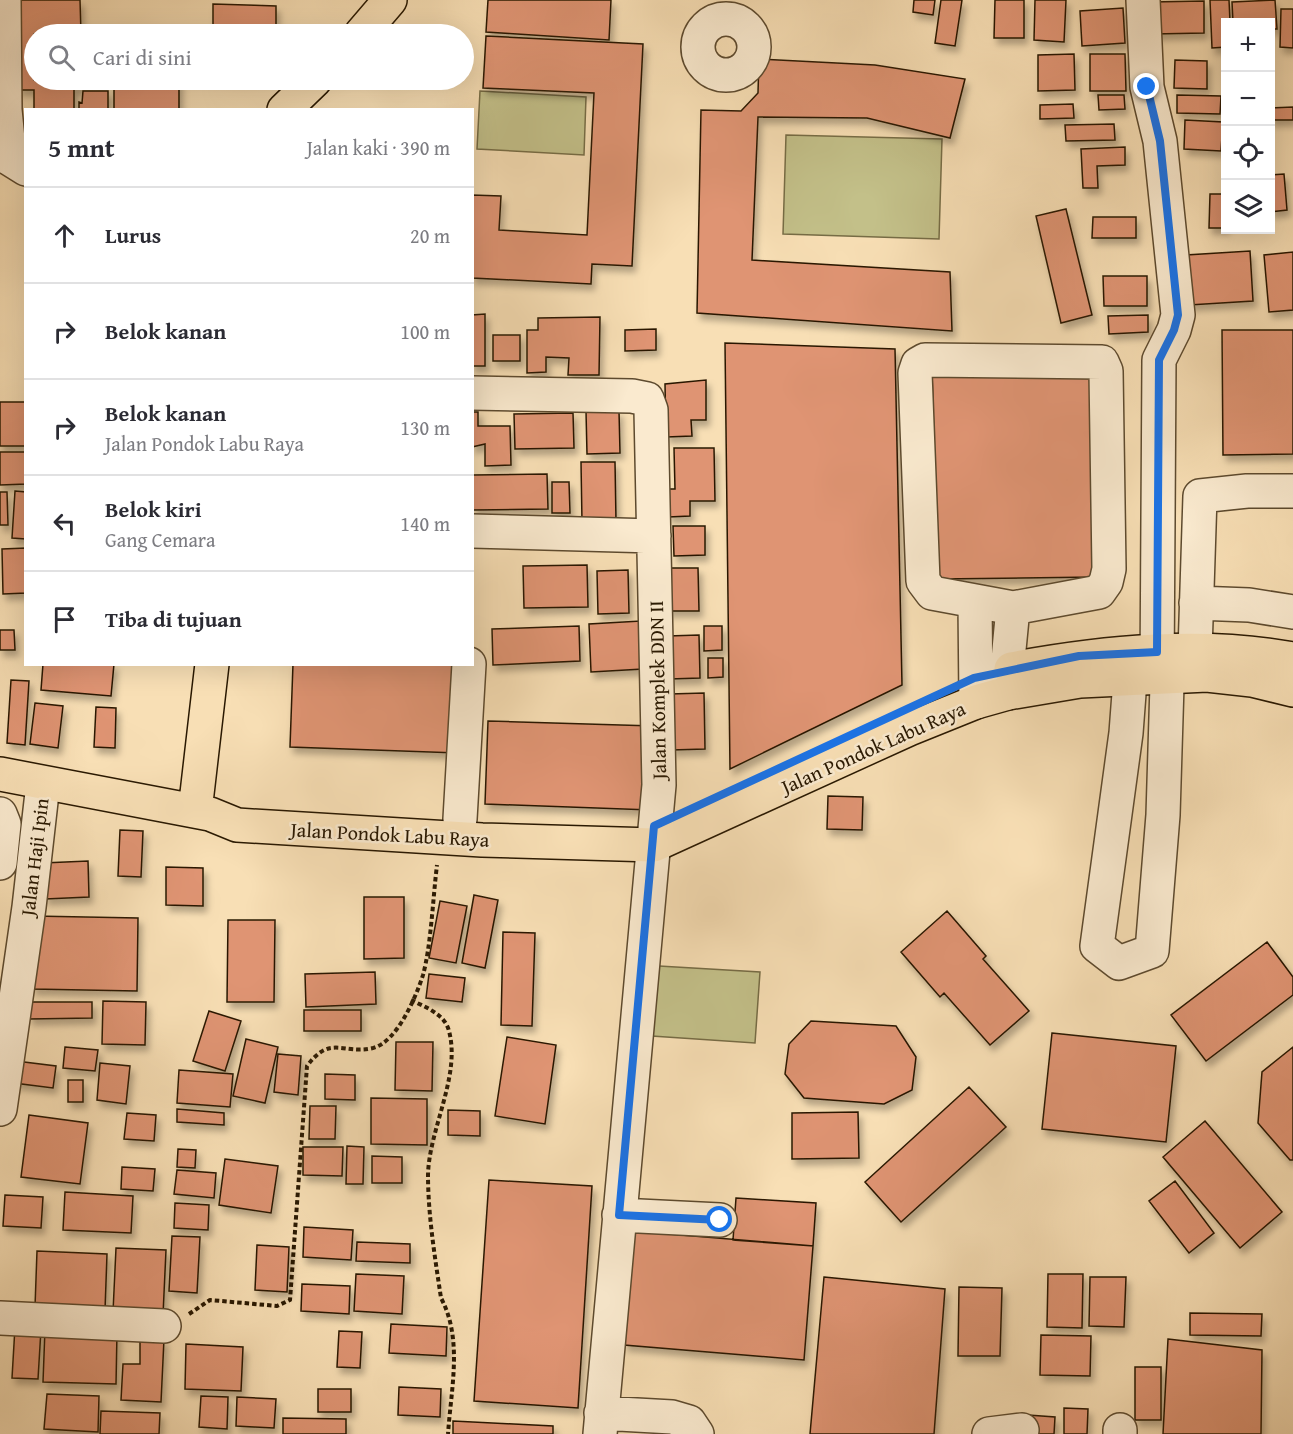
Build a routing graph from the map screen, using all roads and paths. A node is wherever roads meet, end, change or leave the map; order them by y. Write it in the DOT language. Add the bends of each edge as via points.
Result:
graph roads {
  1 [pos="4,0"];
  2 [pos="390,0"];
  3 [pos="1143,0"];
  4 [pos="370,24"];
  5 [pos="305,90"];
  6 [pos="286,108"];
  7 [pos="2,110"];
  8 [pos="24,169"];
  9 [pos="474,393"];
  10 [pos="1293,491"];
  11 [pos="474,531"];
  12 [pos="654,536"];
  13 [pos="975,602"];
  14 [pos="1196,603"];
  15 [pos="1013,608"];
  16 [pos="1293,612"];
  17 [pos="1293,660"];
  18 [pos="1158,663"];
  19 [pos="212,666"];
  20 [pos="469,666"];
  21 [pos="1007,682"];
  22 [pos="975,690"];
  23 [pos="1293,690"];
  24 [pos="0,774"];
  25 [pos="43,784"];
  26 [pos="215,810"];
  27 [pos="0,814"];
  28 [pos="466,829"];
  29 [pos="654,835"];
  30 [pos="0,863"];
  31 [pos="8,996"];
  32 [pos="411,1000"];
  33 [pos="0,1109"];
  34 [pos="619,1215"];
  35 [pos="720,1220"];
  36 [pos="0,1318"];
  37 [pos="164,1326"];
  38 [pos="600,1423"];
  39 [pos="1022,1430"];
  40 [pos="448,1434"];
  41 [pos="698,1434"];
  42 [pos="989,1434"];
  1 -- 7 [label="street"];
  2 -- 4 [label="main road"];
  3 -- 18 [label="street" via="1147,87 1160,141 1178,315 1159,360"];
  5 -- 6 [label="main road"];
  7 -- 8 [label="street" via="10,159"];
  9 -- 12 [label="street, Jalan Komplek DDN II" via="646,399 651,410"];
  10 -- 14 [label="street" via="1200,496"];
  11 -- 12 [label="street"];
  12 -- 29 [label="street, Jalan Komplek DDN II" via="660,737"];
  13 -- 15 [label="street"];
  13 -- 15 [label="street" via="932,593 923,581 915,373 918,364 925,360 1102,362 1106,371 1106,582 1099,592"];
  13 -- 22 [label="street"];
  14 -- 16 [label="street"];
  14 -- 18 [label="street"];
  15 -- 21 [label="street"];
  17 -- 18 [label="main road, Jalan Pondok Labu Raya" via="1253,652"];
  18 -- 18 [label="street" via="1163,815 1152,951 1119,963 1097,946"];
  18 -- 21 [label="main road, Jalan Pondok Labu Raya" via="1080,681"];
  18 -- 23 [label="main road, Jalan Pondok Labu Raya"];
  19 -- 26 [label="main road"];
  20 -- 28 [label="street"];
  21 -- 22 [label="main road, Jalan Pondok Labu Raya"];
  22 -- 29 [label="main road, Jalan Pondok Labu Raya" via="909,729"];
  24 -- 25 [label="main road, Jalan Pondok Labu Raya"];
  25 -- 26 [label="main road, Jalan Pondok Labu Raya"];
  25 -- 31 [label="street, Jalan Haji Ipin"];
  26 -- 28 [label="main road, Jalan Pondok Labu Raya" via="237,825 277,818"];
  27 -- 30 [label="street, Jalan Haji Ipin" via="4,825"];
  28 -- 29 [label="main road, Jalan Pondok Labu Raya"];
  28 -- 32 [label="path" via="423,975"];
  29 -- 34 [label="street, Jalan Komplek DDN II"];
  31 -- 33 [label="street, Jalan Haji Ipin"];
  32 -- 37 [label="path" via="395,1036 373,1048 332,1046 317,1052 307,1066 290,1300 278,1306 210,1300"];
  32 -- 40 [label="path" via="443,1018 450,1032 449,1081 428,1174 441,1298 449,1312 454,1337"];
  34 -- 35 [label="street"];
  34 -- 38 [label="street, Jalan Komplek DDN II"];
  36 -- 37 [label="street"];
  38 -- 41 [label="street" via="672,1417 689,1422"];
  39 -- 42 [label="street"];
}
